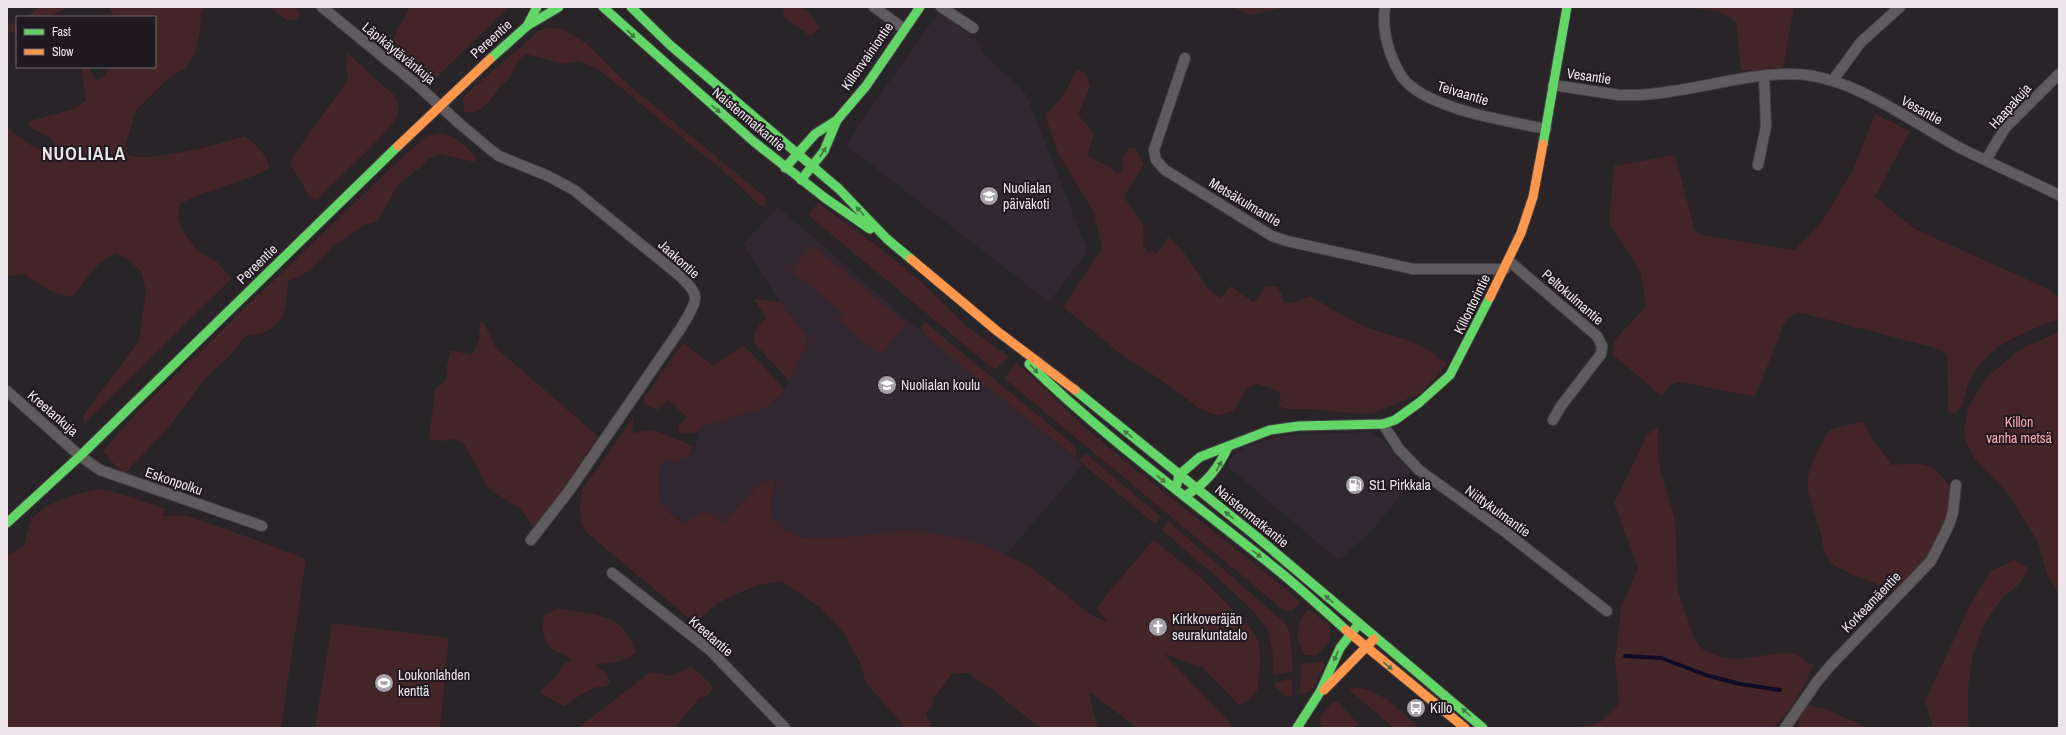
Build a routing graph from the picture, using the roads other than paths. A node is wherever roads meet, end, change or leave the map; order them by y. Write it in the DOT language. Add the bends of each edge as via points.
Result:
graph roads {
  1 [pos="322,7"];
  2 [pos="537,7"];
  3 [pos="559,7"];
  4 [pos="603,7"];
  5 [pos="631,7"];
  6 [pos="874,7"];
  7 [pos="920,7"];
  8 [pos="941,7"];
  9 [pos="1385,7"];
  10 [pos="1567,7"];
  11 [pos="1900,7"];
  12 [pos="527,26"];
  13 [pos="973,28"];
  14 [pos="904,29"];
  15 [pos="1185,58"];
  16 [pos="2059,74"];
  17 [pos="1764,76"];
  18 [pos="1833,80"];
  19 [pos="1553,85"];
  20 [pos="440,105"];
  21 [pos="837,120"];
  22 [pos="1546,129"];
  23 [pos="797,153"];
  24 [pos="1986,160"];
  25 [pos="1758,165"];
  26 [pos="813,166"];
  27 [pos="785,168"];
  28 [pos="801,180"];
  29 [pos="2059,195"];
  30 [pos="886,239"];
  31 [pos="1507,265"];
  32 [pos="997,331"];
  33 [pos="7,391"];
  34 [pos="1553,420"];
  35 [pos="1383,424"];
  36 [pos="1228,447"];
  37 [pos="80,456"];
  38 [pos="1179,475"];
  39 [pos="1956,485"];
  40 [pos="1197,490"];
  41 [pos="1178,494"];
  42 [pos="7,523"];
  43 [pos="262,526"];
  44 [pos="531,540"];
  45 [pos="612,573"];
  46 [pos="1607,611"];
  47 [pos="1359,624"];
  48 [pos="1350,633"];
  49 [pos="1375,638"];
  50 [pos="1366,648"];
  51 [pos="1320,692"];
  52 [pos="785,728"];
  53 [pos="1297,728"];
  54 [pos="1465,728"];
  55 [pos="1483,728"];
  56 [pos="1785,728"];
  1 -- 20 [label="street, Läpikäytävänkuja"];
  2 -- 12 [label="main road, Pereentie"];
  3 -- 12 [label="main road, Pereentie"];
  4 -- 27 [label="main road, Naistenmatkantie, one-way" via="686,84"];
  5 -- 23 [label="main road, Naistenmatkantie" via="670,45"];
  6 -- 14 [label="street"];
  7 -- 14 [label="main road, Killonvainiontie"];
  8 -- 13 [label="street"];
  9 -- 22 [label="street, Teivaantie" via="1384,24 1388,45 1402,77 1414,89 1455,108"];
  10 -- 19 [label="main road, Killontorintie"];
  11 -- 18 [label="street" via="1861,42"];
  12 -- 20 [label="main road, Pereentie"];
  14 -- 21 [label="main road, Killonvainiontie" via="881,65"];
  15 -- 31 [label="street, Metsäkulmantie" via="1154,150 1156,160 1165,170 1272,236 1287,241 1413,269 1439,270"];
  16 -- 24 [label="street, Haapakuja" via="2004,128"];
  17 -- 18 [label="street, Vesantie" via="1813,75"];
  17 -- 19 [label="street, Vesantie" via="1648,94 1619,95"];
  17 -- 25 [label="street" via="1766,126"];
  18 -- 24 [label="street, Vesantie" via="1854,88"];
  19 -- 22 [label="main road, Killontorintie"];
  20 -- 37 [label="main road, Pereentie"];
  20 -- 44 [label="street, Jaakontie" via="500,156 574,190 680,276 696,298 681,328 569,491"];
  21 -- 23 [label="main road, Killonvainiontie" via="815,134"];
  26 -- 21 [label="main road, Killonvainiontie, one-way" via="830,139"];
  22 -- 31 [label="main road, Killontorintie" via="1532,196 1521,233"];
  23 -- 26 [label="main road, Naistenmatkantie"];
  23 -- 27 [label="main road, Killonvainiontie"];
  24 -- 29 [label="street, Vesantie"];
  26 -- 28 [label="main road, Killonvainiontie"];
  30 -- 26 [label="main road, Naistenmatkantie, one-way" via="839,189"];
  27 -- 28 [label="main road, Naistenmatkantie"];
  28 -- 30 [label="main road, Naistenmatkantie" via="844,213"];
  30 -- 32 [label="main road, Naistenmatkantie"];
  31 -- 34 [label="street, Peltokulmantie" via="1597,336 1602,346 1601,354"];
  31 -- 35 [label="main road, Killontorintie" via="1450,375 1420,402 1395,420"];
  38 -- 32 [label="main road, Naistenmatkantie, one-way" via="1050,370"];
  32 -- 41 [label="main road, Naistenmatkantie, one-way" via="1064,400"];
  33 -- 37 [label="street, Kreetankuja"];
  35 -- 36 [label="main road, Killontorintie" via="1281,428 1258,434"];
  35 -- 46 [label="street, Niittykulmantie" via="1399,449 1419,470"];
  36 -- 38 [label="main road, Killontorintie" via="1200,457"];
  40 -- 36 [label="main road, one-way" via="1216,471"];
  37 -- 42 [label="main road, Pereentie"];
  37 -- 43 [label="street, Eskonpolku" via="100,470"];
  38 -- 40 [label="main road, Naistenmatkantie"];
  38 -- 41 [label="main road"];
  39 -- 56 [label="street, Korkeamäentie" via="1949,525 1931,561 1816,682"];
  40 -- 41 [label="main road"];
  47 -- 40 [label="main road, Naistenmatkantie, one-way" via="1257,537"];
  41 -- 48 [label="main road, Naistenmatkantie, one-way" via="1280,572"];
  45 -- 52 [label="street, Kreetantie" via="710,650"];
  47 -- 48 [label="main road"];
  47 -- 49 [label="main road, Naistenmatkantie"];
  48 -- 50 [label="main road, Naistenmatkantie"];
  48 -- 51 [label="main road, one-way" via="1340,648"];
  49 -- 50 [label="main road"];
  55 -- 49 [label="main road, Naistenmatkantie, one-way"];
  50 -- 51 [label="main road" via="1348,668"];
  50 -- 54 [label="main road, Naistenmatkantie, one-way"];
  51 -- 53 [label="main road"];
}
